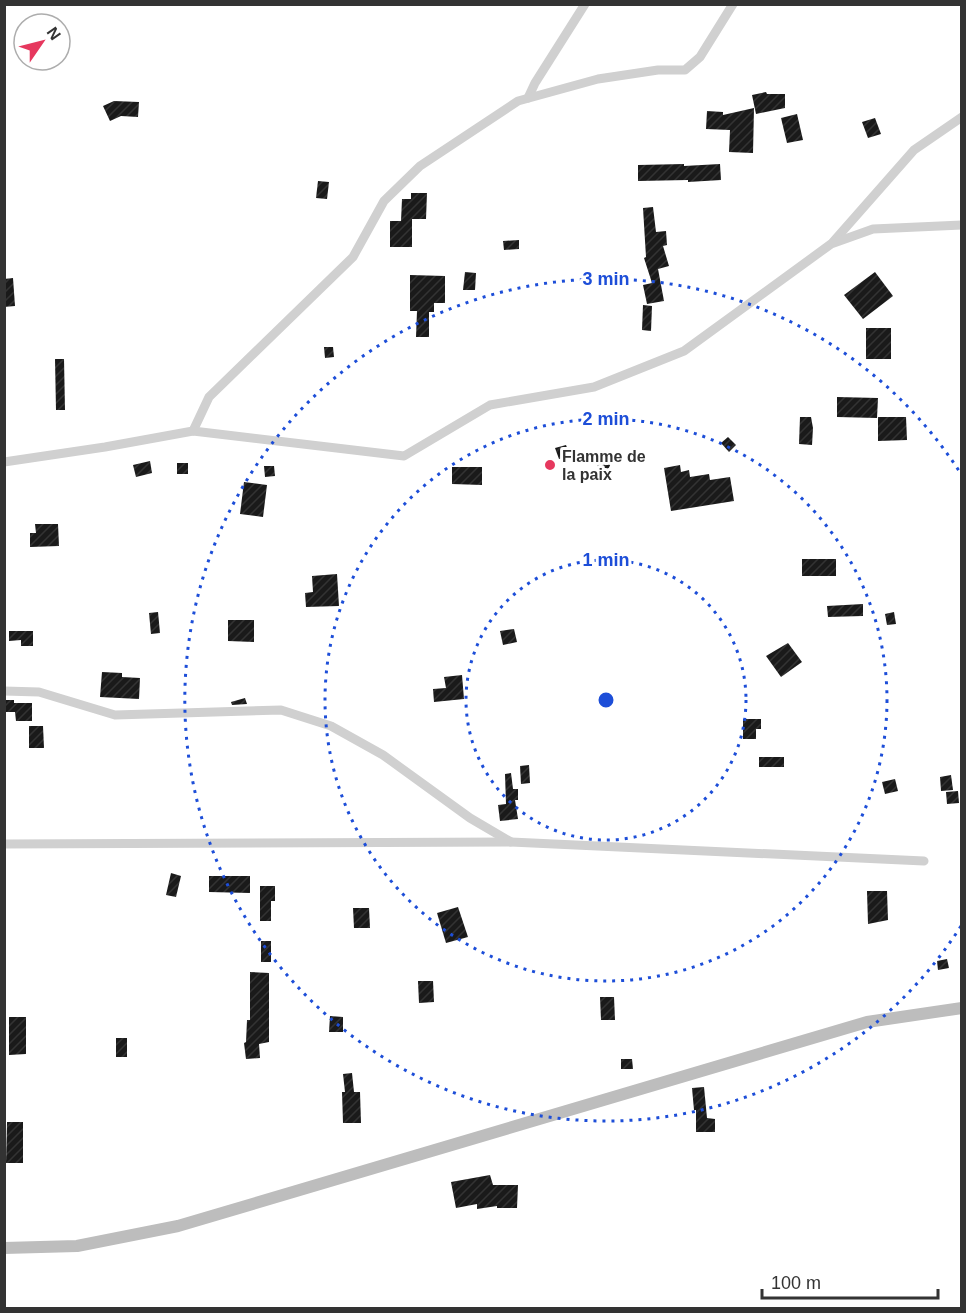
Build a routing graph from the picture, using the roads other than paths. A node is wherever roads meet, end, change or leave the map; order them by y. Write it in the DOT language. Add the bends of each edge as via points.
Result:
graph roads {
  1 [pos="585,4"];
  2 [pos="733,4"];
  3 [pos="528,98"];
  4 [pos="962,117"];
  5 [pos="962,225"];
  6 [pos="831,244"];
  7 [pos="193,431"];
  8 [pos="4,462"];
  9 [pos="4,691"];
  10 [pos="511,842"];
  11 [pos="4,844"];
  12 [pos="924,861"];
  13 [pos="962,1008"];
  14 [pos="4,1248"];
  1 -- 3 [label="street"];
  2 -- 3 [label="street" via="700,57 685,70 598,79"];
  3 -- 7 [label="street" via="420,166 384,201 353,257 209,398"];
  4 -- 6 [label="street" via="914,150"];
  5 -- 6 [label="street" via="873,229"];
  6 -- 7 [label="street" via="684,351 594,387 490,405 404,456"];
  7 -- 8 [label="street"];
  9 -- 10 [label="street" via="39,692 115,715 281,710 331,726 383,755 470,818"];
  10 -- 11 [label="street"];
  10 -- 12 [label="street"];
  13 -- 14 [label="main road" via="867,1022 178,1226 77,1246"];
}
